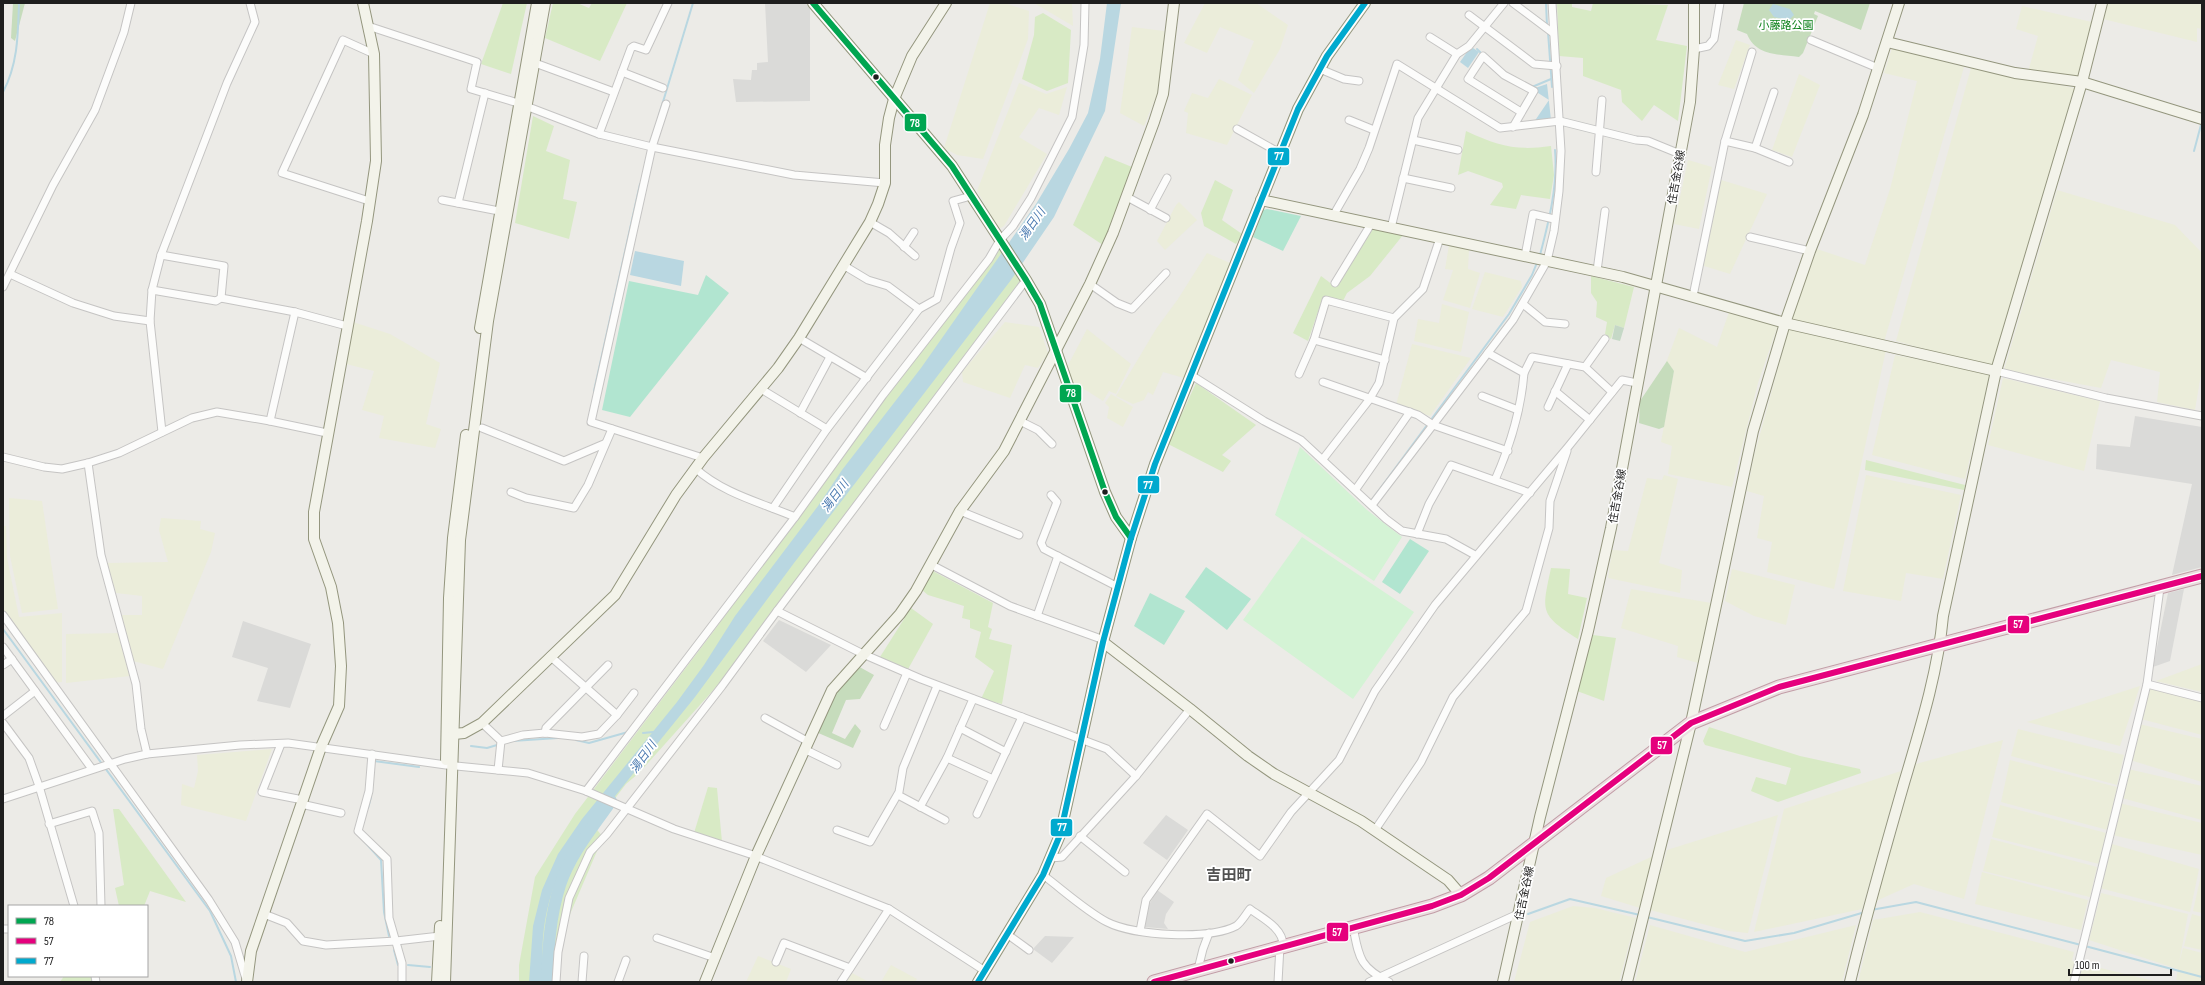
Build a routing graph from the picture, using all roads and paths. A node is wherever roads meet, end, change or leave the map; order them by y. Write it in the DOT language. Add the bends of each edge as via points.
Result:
graph roads {
  1 [pos="131,3"];
  2 [pos="250,3"];
  3 [pos="363,3"];
  4 [pos="537,3"];
  5 [pos="545,3"];
  6 [pos="668,3"];
  7 [pos="813,3"];
  8 [pos="945,3"];
  9 [pos="1085,3"];
  10 [pos="1174,3"];
  11 [pos="1365,3"];
  12 [pos="1504,3"];
  13 [pos="1513,3"];
  14 [pos="1552,3"];
  15 [pos="1694,3"];
  16 [pos="1720,3"];
  17 [pos="1900,3"];
  18 [pos="2102,3"];
  19 [pos="1469,15"];
  20 [pos="368,26"];
  21 [pos="1485,27"];
  22 [pos="1552,32"];
  23 [pos="1430,37"];
  24 [pos="1811,40"];
  25 [pos="1887,42"];
  26 [pos="1694,49"];
  27 [pos="1752,52"];
  28 [pos="374,54"];
  29 [pos="1457,54"];
  30 [pos="535,63"];
  31 [pos="1556,66"];
  32 [pos="1878,68"];
  33 [pos="1320,69"];
  34 [pos="622,72"];
  35 [pos="1359,81"];
  36 [pos="2082,82"];
  37 [pos="664,88"];
  38 [pos="1437,88"];
  39 [pos="614,92"];
  40 [pos="1774,92"];
  41 [pos="485,93"];
  42 [pos="894,99"];
  43 [pos="1602,100"];
  44 [pos="522,104"];
  45 [pos="666,104"];
  46 [pos="1521,112"];
  47 [pos="2199,118"];
  48 [pos="1348,120"];
  49 [pos="1560,121"];
  50 [pos="1513,127"];
  51 [pos="1237,129"];
  52 [pos="1374,130"];
  53 [pos="1601,132"];
  54 [pos="599,134"];
  55 [pos="1413,140"];
  56 [pos="1725,140"];
  57 [pos="652,147"];
  58 [pos="1755,148"];
  59 [pos="1458,150"];
  60 [pos="1280,154"];
  61 [pos="1680,154"];
  62 [pos="1789,162"];
  63 [pos="1596,172"];
  64 [pos="1167,178"];
  65 [pos="1403,178"];
  66 [pos="885,183"];
  67 [pos="1451,188"];
  68 [pos="971,196"];
  69 [pos="1127,197"];
  70 [pos="442,200"];
  71 [pos="1261,200"];
  72 [pos="369,201"];
  73 [pos="458,203"];
  74 [pos="1150,210"];
  75 [pos="1605,211"];
  76 [pos="499,212"];
  77 [pos="1334,216"];
  78 [pos="1166,218"];
  79 [pos="1552,218"];
  80 [pos="870,222"];
  81 [pos="1371,224"];
  82 [pos="1391,228"];
  83 [pos="914,232"];
  84 [pos="1750,237"];
  85 [pos="1440,238"];
  86 [pos="1000,240"];
  87 [pos="904,247"];
  88 [pos="1810,251"];
  89 [pos="161,255"];
  90 [pos="915,256"];
  91 [pos="1525,256"];
  92 [pos="1547,261"];
  93 [pos="843,265"];
  94 [pos="1597,271"];
  95 [pos="1166,273"];
  96 [pos="10,274"];
  97 [pos="1025,278"];
  98 [pos="1335,283"];
  99 [pos="1090,284"];
  100 [pos="1656,286"];
  101 [pos="3,287"];
  102 [pos="152,290"];
  103 [pos="1692,296"];
  104 [pos="221,298"];
  105 [pos="1523,304"];
  106 [pos="919,309"];
  107 [pos="295,312"];
  108 [pos="1394,318"];
  109 [pos="150,321"];
  110 [pos="1785,323"];
  111 [pos="1565,324"];
  112 [pos="347,326"];
  113 [pos="799,338"];
  114 [pos="1605,339"];
  115 [pos="1314,340"];
  116 [pos="1056,350"];
  117 [pos="1488,353"];
  118 [pos="830,357"];
  119 [pos="1385,360"];
  120 [pos="1568,364"];
  121 [pos="1585,367"];
  122 [pos="1996,371"];
  123 [pos="1524,373"];
  124 [pos="1299,374"];
  125 [pos="1191,375"];
  126 [pos="867,378"];
  127 [pos="1323,382"];
  128 [pos="1637,383"];
  129 [pos="761,389"];
  130 [pos="1555,392"];
  131 [pos="1612,392"];
  132 [pos="1482,396"];
  133 [pos="1370,398"];
  134 [pos="1548,407"];
  135 [pos="1518,410"];
  136 [pos="1410,412"];
  137 [pos="800,413"];
  138 [pos="2202,416"];
  139 [pos="1590,420"];
  140 [pos="270,421"];
  141 [pos="1020,421"];
  142 [pos="1433,424"];
  143 [pos="482,428"];
  144 [pos="612,429"];
  145 [pos="827,429"];
  146 [pos="162,432"];
  147 [pos="327,433"];
  148 [pos="604,444"];
  149 [pos="1052,444"];
  150 [pos="1568,447"];
  151 [pos="1508,451"];
  152 [pos="3,457"];
  153 [pos="703,458"];
  154 [pos="1323,460"];
  155 [pos="88,463"];
  156 [pos="695,468"];
  157 [pos="1495,480"];
  158 [pos="1356,489"];
  159 [pos="511,492"];
  160 [pos="1530,493"];
  161 [pos="1051,495"];
  162 [pos="1372,505"];
  163 [pos="773,508"];
  164 [pos="960,511"];
  165 [pos="795,518"];
  166 [pos="1417,534"];
  167 [pos="1019,535"];
  168 [pos="1131,538"];
  169 [pos="1476,555"];
  170 [pos="1058,556"];
  171 [pos="930,564"];
  172 [pos="2202,576"];
  173 [pos="1118,587"];
  174 [pos="2160,588"];
  175 [pos="776,611"];
  176 [pos="3,615"];
  177 [pos="1037,616"];
  178 [pos="1103,641"];
  179 [pos="1940,644"];
  180 [pos="3,647"];
  181 [pos="863,654"];
  182 [pos="550,656"];
  183 [pos="12,659"];
  184 [pos="608,665"];
  185 [pos="3,666"];
  186 [pos="907,673"];
  187 [pos="2147,684"];
  188 [pos="937,686"];
  189 [pos="586,689"];
  190 [pos="34,691"];
  191 [pos="634,693"];
  192 [pos="2202,698"];
  193 [pos="973,700"];
  194 [pos="1190,709"];
  195 [pos="617,715"];
  196 [pos="3,716"];
  197 [pos="1022,717"];
  198 [pos="765,718"];
  199 [pos="3,723"];
  200 [pos="482,723"];
  201 [pos="1691,723"];
  202 [pos="884,726"];
  203 [pos="960,728"];
  204 [pos="545,733"];
  205 [pos="454,734"];
  206 [pos="1082,738"];
  207 [pos="501,741"];
  208 [pos="281,744"];
  209 [pos="806,745"];
  210 [pos="321,747"];
  211 [pos="1006,752"];
  212 [pos="147,754"];
  213 [pos="372,754"];
  214 [pos="947,758"];
  215 [pos="111,764"];
  216 [pos="449,765"];
  217 [pos="837,765"];
  218 [pos="95,769"];
  219 [pos="498,770"];
  220 [pos="1136,776"];
  221 [pos="993,779"];
  222 [pos="39,786"];
  223 [pos="587,792"];
  224 [pos="1308,792"];
  225 [pos="898,795"];
  226 [pos="3,799"];
  227 [pos="302,802"];
  228 [pos="920,807"];
  229 [pos="625,809"];
  230 [pos="341,814"];
  231 [pos="977,814"];
  232 [pos="944,820"];
  233 [pos="50,824"];
  234 [pos="837,830"];
  235 [pos="1375,830"];
  236 [pos="1080,836"];
  237 [pos="1535,842"];
  238 [pos="756,856"];
  239 [pos="1051,858"];
  240 [pos="1125,872"];
  241 [pos="1043,875"];
  242 [pos="1461,895"];
  243 [pos="74,905"];
  244 [pos="101,905"];
  245 [pos="889,909"];
  246 [pos="1520,913"];
  247 [pos="264,914"];
  248 [pos="1353,927"];
  249 [pos="1140,931"];
  250 [pos="1210,933"];
  251 [pos="1007,934"];
  252 [pos="440,936"];
  253 [pos="657,938"];
  254 [pos="396,941"];
  255 [pos="1282,946"];
  256 [pos="1029,950"];
  257 [pos="584,956"];
  258 [pos="715,958"];
  259 [pos="626,960"];
  260 [pos="776,962"];
  261 [pos="850,968"];
  262 [pos="1198,969"];
  263 [pos="985,971"];
  264 [pos="1379,977"];
  265 [pos="1185,978"];
  266 [pos="247,980"];
  267 [pos="402,982"];
  268 [pos="437,982"];
  269 [pos="445,982"];
  270 [pos="556,982"];
  271 [pos="582,982"];
  272 [pos="618,982"];
  273 [pos="705,982"];
  274 [pos="841,982"];
  275 [pos="978,982"];
  276 [pos="1154,982"];
  277 [pos="1278,982"];
  278 [pos="1368,982"];
  279 [pos="1389,982"];
  280 [pos="1503,982"];
  281 [pos="1627,982"];
  282 [pos="1850,982"];
  283 [pos="2074,982"];
  1 -- 96 [label="street" via="124,32 95,110 53,185"];
  2 -- 89 [label="street" via="255,22 227,83"];
  3 -- 20 [label="street"];
  4 -- 44 [label="street"];
  5 -- 30 [label="street"];
  6 -- 34 [label="street" via="646,50 634,46 631,48"];
  7 -- 42 [label="street"];
  8 -- 42 [label="street" via="912,56"];
  9 -- 86 [label="street" via="1084,45 1072,117 1031,198 1013,226"];
  10 -- 69 [label="street" via="1163,94"];
  11 -- 33 [label="street"];
  12 -- 21 [label="street"];
  13 -- 22 [label="street"];
  14 -- 22 [label="street"];
  15 -- 26 [label="street, 住吉金谷線"];
  16 -- 26 [label="street" via="1714,40 1708,46"];
  17 -- 25 [label="street"];
  18 -- 36 [label="street"];
  19 -- 21 [label="street"];
  20 -- 28 [label="street"];
  20 -- 41 [label="street" via="477,62 471,89"];
  21 -- 29 [label="street" via="1470,46"];
  21 -- 31 [label="street" via="1534,64"];
  22 -- 31 [label="street"];
  23 -- 29 [label="street"];
  24 -- 32 [label="street"];
  25 -- 32 [label="street"];
  25 -- 36 [label="street" via="2015,73"];
  26 -- 61 [label="street, 住吉金谷線" via="1690,102"];
  27 -- 56 [label="street"];
  28 -- 72 [label="street" via="376,161"];
  28 -- 72 [label="street" via="343,40 282,172"];
  29 -- 38 [label="street"];
  30 -- 39 [label="street"];
  30 -- 44 [label="street"];
  31 -- 49 [label="street"];
  32 -- 88 [label="street" via="1863,115"];
  33 -- 35 [label="street" via="1344,79"];
  33 -- 60 [label="street" via="1298,109"];
  34 -- 37 [label="street"];
  34 -- 39 [label="street"];
  36 -- 47 [label="street"];
  36 -- 122 [label="street"];
  38 -- 50 [label="street" via="1500,128"];
  38 -- 52 [label="street" via="1397,64"];
  38 -- 55 [label="street" via="1418,118"];
  39 -- 54 [label="street"];
  40 -- 58 [label="street"];
  41 -- 44 [label="street"];
  41 -- 73 [label="street"];
  42 -- 66 [label="street" via="885,145"];
  42 -- 68 [label="street" via="952,166"];
  43 -- 53 [label="street"];
  44 -- 54 [label="street"];
  44 -- 76 [label="street"];
  44 -- 205 [label="street" via="488,320 460,540"];
  45 -- 57 [label="street"];
  46 -- 46 [label="street" via="1534,91 1504,75 1483,56 1468,79"];
  46 -- 50 [label="street"];
  48 -- 52 [label="street"];
  49 -- 50 [label="street"];
  49 -- 53 [label="street"];
  49 -- 79 [label="street" via="1559,191"];
  51 -- 60 [label="street"];
  52 -- 77 [label="street" via="1360,169"];
  53 -- 61 [label="street" via="1648,141"];
  53 -- 63 [label="street"];
  54 -- 57 [label="street"];
  55 -- 59 [label="street"];
  55 -- 65 [label="street"];
  56 -- 58 [label="street"];
  56 -- 103 [label="street"];
  57 -- 66 [label="street" via="794,175"];
  57 -- 144 [label="street" via="591,422"];
  58 -- 62 [label="street"];
  60 -- 71 [label="street"];
  61 -- 100 [label="street, 住吉金谷線"];
  64 -- 74 [label="street"];
  65 -- 67 [label="street"];
  65 -- 82 [label="street"];
  66 -- 80 [label="street"];
  68 -- 86 [label="street"];
  68 -- 106 [label="street" via="953,201 960,223 940,294 937,299"];
  69 -- 74 [label="street"];
  69 -- 99 [label="street"];
  70 -- 73 [label="street"];
  71 -- 77 [label="street"];
  71 -- 125 [label="street"];
  72 -- 112 [label="street"];
  73 -- 76 [label="street"];
  74 -- 78 [label="street"];
  75 -- 94 [label="street"];
  76 -- 216 [label="street" via="481,317 453,538 449,598"];
  77 -- 81 [label="street"];
  79 -- 91 [label="street" via="1533,214"];
  79 -- 92 [label="street" via="1554,231"];
  80 -- 87 [label="street" via="889,232"];
  80 -- 93 [label="street"];
  81 -- 82 [label="street"];
  81 -- 98 [label="street"];
  82 -- 85 [label="street"];
  83 -- 87 [label="street"];
  84 -- 88 [label="street"];
  85 -- 91 [label="street"];
  85 -- 108 [label="street" via="1424,289"];
  86 -- 97 [label="street"];
  86 -- 165 [label="street" via="989,259 883,395"];
  87 -- 90 [label="street"];
  88 -- 110 [label="street"];
  89 -- 102 [label="street"];
  89 -- 104 [label="street" via="224,266"];
  91 -- 92 [label="street"];
  92 -- 94 [label="street"];
  92 -- 105 [label="street"];
  93 -- 106 [label="street" via="868,280 888,286"];
  93 -- 113 [label="street"];
  94 -- 100 [label="street"];
  95 -- 99 [label="street" via="1132,309 1117,303"];
  96 -- 101 [label="street"];
  96 -- 109 [label="street" via="73,303 114,316"];
  97 -- 116 [label="street" via="1040,304"];
  97 -- 175 [label="street"];
  99 -- 116 [label="street"];
  100 -- 103 [label="street"];
  100 -- 128 [label="street, 住吉金谷線"];
  102 -- 104 [label="street" via="216,301"];
  102 -- 109 [label="street"];
  103 -- 110 [label="street"];
  104 -- 107 [label="street"];
  105 -- 111 [label="street" via="1545,322"];
  105 -- 117 [label="street"];
  106 -- 126 [label="street"];
  107 -- 112 [label="street"];
  107 -- 140 [label="street"];
  108 -- 115 [label="street" via="1326,300"];
  108 -- 119 [label="street"];
  109 -- 146 [label="street"];
  110 -- 122 [label="street"];
  110 -- 201 [label="street" via="1752,431"];
  112 -- 147 [label="street"];
  113 -- 118 [label="street"];
  113 -- 129 [label="street"];
  114 -- 121 [label="street"];
  115 -- 119 [label="street"];
  115 -- 124 [label="street"];
  116 -- 141 [label="street"];
  116 -- 168 [label="street" via="1105,492 1116,517"];
  117 -- 123 [label="street"];
  117 -- 142 [label="street"];
  118 -- 126 [label="street"];
  118 -- 137 [label="street"];
  119 -- 133 [label="street" via="1379,383"];
  120 -- 121 [label="street"];
  120 -- 123 [label="street" via="1532,357"];
  120 -- 130 [label="street"];
  121 -- 131 [label="street"];
  122 -- 138 [label="street" via="2106,398"];
  122 -- 179 [label="street" via="1943,616"];
  123 -- 135 [label="street"];
  125 -- 154 [label="street" via="1264,421 1301,440"];
  125 -- 168 [label="street" via="1155,464"];
  126 -- 145 [label="street"];
  127 -- 133 [label="street"];
  128 -- 131 [label="street" via="1622,380"];
  128 -- 237 [label="street, 住吉金谷線" via="1602,569"];
  129 -- 137 [label="street"];
  129 -- 153 [label="street"];
  130 -- 134 [label="street"];
  130 -- 139 [label="street"];
  131 -- 139 [label="street"];
  132 -- 135 [label="street"];
  133 -- 136 [label="street"];
  133 -- 154 [label="street"];
  135 -- 151 [label="street"];
  136 -- 142 [label="street"];
  136 -- 158 [label="street"];
  137 -- 145 [label="street"];
  139 -- 150 [label="street"];
  140 -- 146 [label="street" via="218,412 192,418"];
  140 -- 147 [label="street"];
  141 -- 149 [label="street" via="1038,430"];
  141 -- 164 [label="street" via="1004,451"];
  142 -- 151 [label="street"];
  142 -- 162 [label="street"];
  143 -- 148 [label="street" via="564,461"];
  144 -- 148 [label="street"];
  144 -- 153 [label="street"];
  145 -- 163 [label="street"];
  146 -- 155 [label="street" via="119,453"];
  147 -- 210 [label="street" via="315,499 314,539 331,587 338,623 341,689 339,706"];
  148 -- 159 [label="street" via="588,485 574,508 526,498"];
  150 -- 160 [label="street"];
  150 -- 235 [label="street" via="1550,501 1549,528 1526,611 1453,697 1421,762"];
  151 -- 157 [label="street"];
  152 -- 155 [label="street" via="44,467 62,468"];
  153 -- 156 [label="street"];
  154 -- 158 [label="street"];
  155 -- 212 [label="street" via="101,555 136,684"];
  156 -- 163 [label="street" via="704,477 727,489"];
  156 -- 182 [label="street" via="615,595"];
  157 -- 160 [label="street"];
  157 -- 166 [label="street" via="1451,465 1429,504"];
  158 -- 162 [label="street"];
  160 -- 169 [label="street"];
  161 -- 170 [label="street" via="1057,502 1040,543 1044,549"];
  162 -- 166 [label="street" via="1402,530"];
  163 -- 165 [label="street"];
  164 -- 167 [label="street"];
  164 -- 171 [label="street"];
  165 -- 223 [label="street"];
  166 -- 169 [label="street" via="1446,539"];
  168 -- 173 [label="street"];
  169 -- 224 [label="street" via="1435,605 1375,691 1339,760"];
  170 -- 173 [label="street"];
  170 -- 177 [label="street"];
  171 -- 177 [label="street" via="1010,606"];
  171 -- 181 [label="street" via="900,614"];
  172 -- 174 [label="highway"];
  173 -- 178 [label="street"];
  174 -- 179 [label="highway"];
  174 -- 187 [label="street"];
  175 -- 181 [label="street"];
  175 -- 229 [label="street" via="722,686"];
  176 -- 215 [label="street"];
  177 -- 178 [label="street"];
  178 -- 194 [label="street"];
  178 -- 206 [label="street"];
  179 -- 201 [label="highway" via="1779,687"];
  179 -- 282 [label="street" via="1912,758 1867,912"];
  180 -- 183 [label="street"];
  181 -- 186 [label="street"];
  181 -- 209 [label="street" via="832,690"];
  182 -- 189 [label="street"];
  182 -- 200 [label="street"];
  183 -- 185 [label="street"];
  183 -- 190 [label="street"];
  184 -- 189 [label="street"];
  186 -- 188 [label="street"];
  186 -- 202 [label="street"];
  187 -- 192 [label="street"];
  187 -- 283 [label="street"];
  188 -- 193 [label="street"];
  188 -- 225 [label="street" via="903,768"];
  189 -- 195 [label="street"];
  189 -- 204 [label="street" via="546,728"];
  190 -- 196 [label="street"];
  190 -- 218 [label="street"];
  191 -- 195 [label="street"];
  193 -- 197 [label="street"];
  193 -- 203 [label="street"];
  194 -- 220 [label="street"];
  194 -- 224 [label="street" via="1248,756 1274,774"];
  195 -- 204 [label="street" via="599,734 582,737"];
  197 -- 206 [label="street"];
  197 -- 211 [label="street"];
  198 -- 209 [label="street"];
  199 -- 222 [label="street" via="29,758"];
  200 -- 205 [label="street" via="464,733"];
  200 -- 207 [label="street"];
  201 -- 237 [label="highway"];
  201 -- 281 [label="street"];
  203 -- 211 [label="street"];
  203 -- 214 [label="street"];
  204 -- 207 [label="street"];
  205 -- 216 [label="street"];
  206 -- 220 [label="street" via="1107,749"];
  206 -- 239 [label="street" via="1060,836"];
  207 -- 219 [label="street"];
  208 -- 210 [label="street"];
  208 -- 212 [label="street"];
  208 -- 227 [label="street" via="262,792"];
  209 -- 217 [label="street"];
  209 -- 238 [label="street"];
  210 -- 213 [label="street"];
  210 -- 227 [label="street"];
  211 -- 221 [label="street"];
  212 -- 215 [label="street"];
  213 -- 216 [label="street"];
  213 -- 254 [label="street" via="369,791 358,831 387,859 389,918"];
  214 -- 221 [label="street"];
  214 -- 228 [label="street"];
  215 -- 218 [label="street"];
  215 -- 266 [label="street" via="209,900 235,942"];
  216 -- 219 [label="street"];
  216 -- 252 [label="street"];
  216 -- 269 [label="street"];
  218 -- 222 [label="street"];
  219 -- 223 [label="street" via="535,774"];
  220 -- 236 [label="street"];
  221 -- 231 [label="street"];
  222 -- 226 [label="street"];
  222 -- 233 [label="street"];
  223 -- 229 [label="street"];
  224 -- 235 [label="street"];
  224 -- 249 [label="street" via="1260,856 1207,814 1146,900"];
  225 -- 228 [label="street"];
  225 -- 234 [label="street" via="870,842"];
  227 -- 230 [label="street"];
  227 -- 247 [label="street"];
  228 -- 232 [label="street"];
  229 -- 238 [label="street" via="674,829"];
  229 -- 270 [label="street" via="590,852 569,898 558,952"];
  233 -- 243 [label="street"];
  233 -- 244 [label="street" via="92,811 99,833"];
  235 -- 242 [label="street" via="1448,880"];
  236 -- 239 [label="street" via="1062,857"];
  236 -- 240 [label="street"];
  237 -- 242 [label="highway" via="1489,878"];
  237 -- 246 [label="street, 住吉金谷線"];
  238 -- 245 [label="street"];
  238 -- 258 [label="street"];
  239 -- 241 [label="street"];
  241 -- 249 [label="street" via="1107,922 1126,930"];
  241 -- 251 [label="street"];
  242 -- 248 [label="highway" via="1432,906"];
  245 -- 261 [label="street"];
  245 -- 263 [label="street"];
  246 -- 264 [label="street"];
  246 -- 280 [label="street, 住吉金谷線"];
  247 -- 254 [label="street" via="287,923 304,941 326,945"];
  247 -- 266 [label="street" via="251,951"];
  248 -- 255 [label="highway"];
  248 -- 264 [label="street" via="1358,956"];
  249 -- 250 [label="street" via="1186,935"];
  250 -- 255 [label="street" via="1237,925 1250,909 1279,931 1283,938"];
  250 -- 262 [label="street" via="1202,949"];
  251 -- 256 [label="street"];
  251 -- 263 [label="street"];
  252 -- 254 [label="street"];
  252 -- 268 [label="street"];
  253 -- 258 [label="street"];
  254 -- 267 [label="street" via="402,963"];
  255 -- 262 [label="highway"];
  255 -- 277 [label="street"];
  257 -- 271 [label="street"];
  258 -- 273 [label="street"];
  259 -- 272 [label="street"];
  260 -- 261 [label="street" via="784,943"];
  261 -- 274 [label="street"];
  262 -- 265 [label="highway"];
  263 -- 275 [label="street"];
  264 -- 278 [label="street"];
  264 -- 279 [label="street"];
  265 -- 276 [label="highway"];
}
